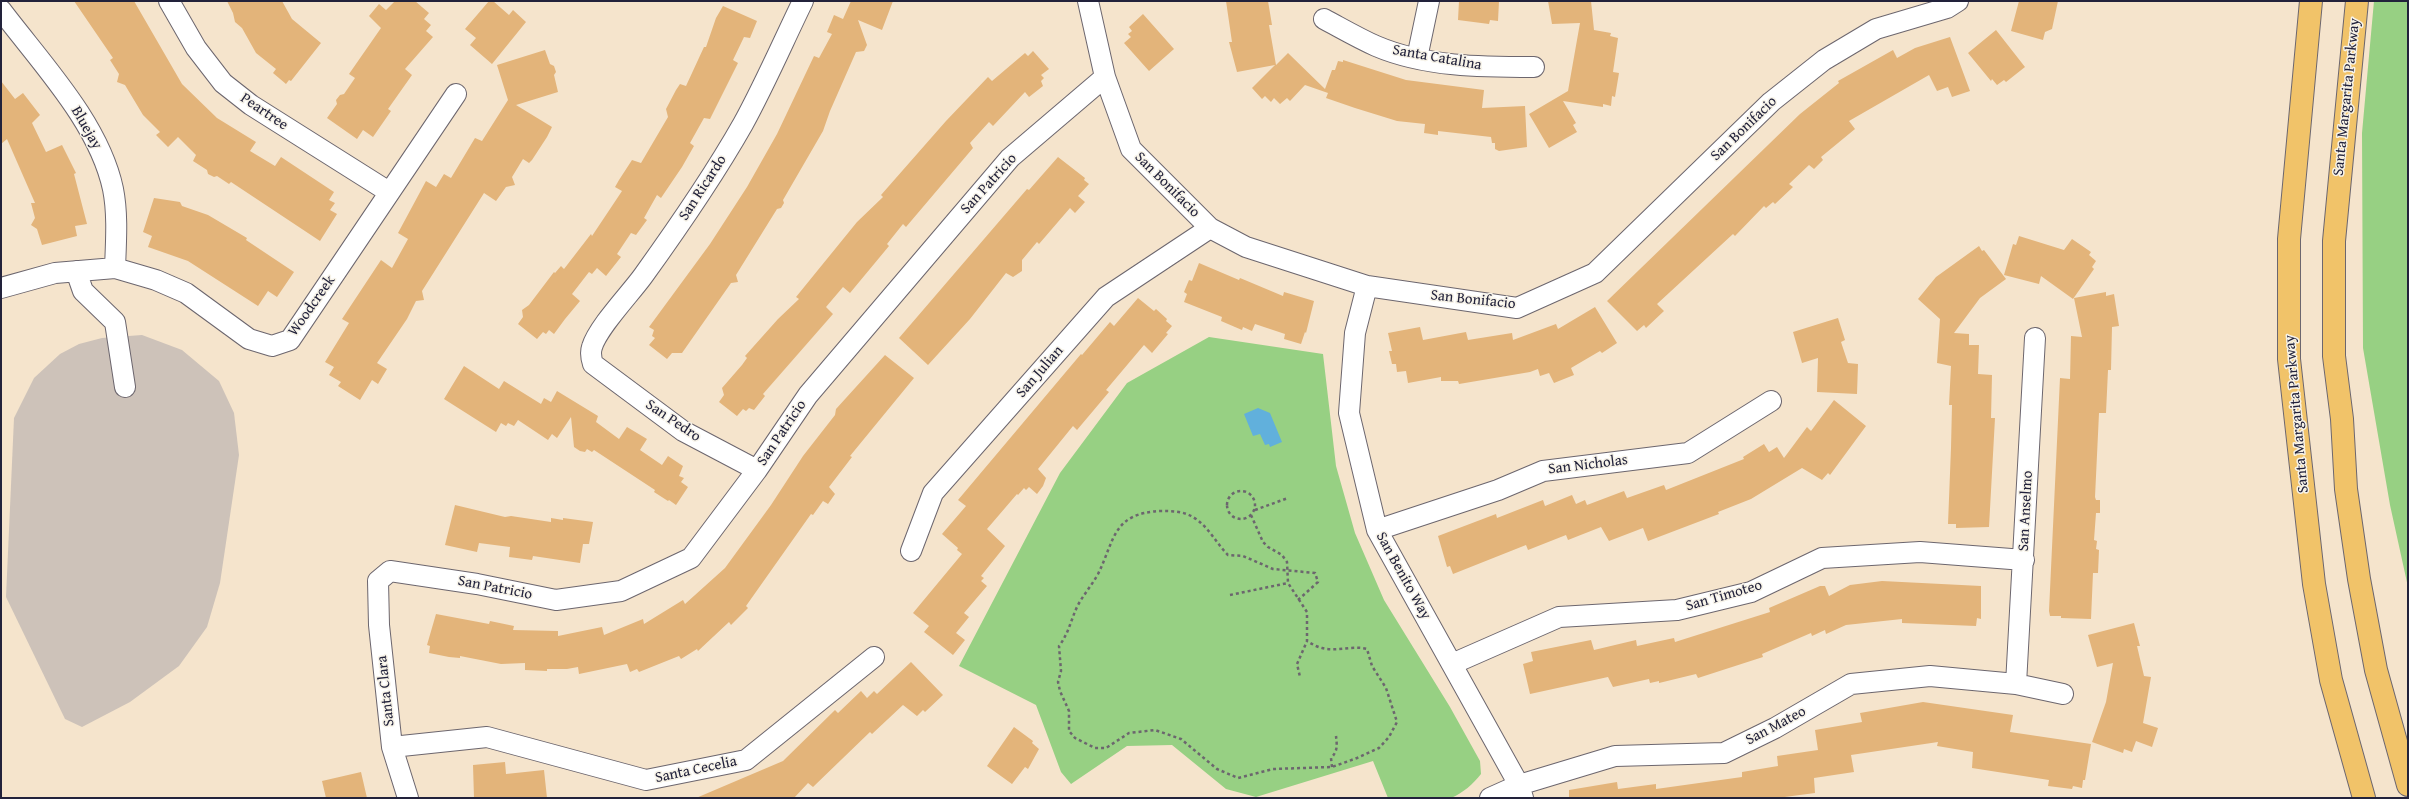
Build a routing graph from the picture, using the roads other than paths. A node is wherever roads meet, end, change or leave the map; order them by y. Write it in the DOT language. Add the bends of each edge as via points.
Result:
graph roads {
  1 [pos="169,1"];
  2 [pos="803,1"];
  3 [pos="1088,1"];
  4 [pos="1429,1"];
  5 [pos="1958,1"];
  6 [pos="2312,1"];
  7 [pos="2357,1"];
  8 [pos="1,10"];
  9 [pos="1324,19"];
  10 [pos="1417,58"];
  11 [pos="1534,67"];
  12 [pos="1105,77"];
  13 [pos="456,94"];
  14 [pos="389,192"];
  15 [pos="1210,228"];
  16 [pos="115,268"];
  17 [pos="76,271"];
  18 [pos="1367,286"];
  19 [pos="1,288"];
  20 [pos="2035,338"];
  21 [pos="593,364"];
  22 [pos="124,387"];
  23 [pos="1771,401"];
  24 [pos="757,470"];
  25 [pos="1376,530"];
  26 [pos="910,551"];
  27 [pos="2024,560"];
  28 [pos="378,581"];
  29 [pos="874,657"];
  30 [pos="1452,664"];
  31 [pos="2016,684"];
  32 [pos="2063,694"];
  33 [pos="392,747"];
  34 [pos="2408,785"];
  35 [pos="1521,792"];
  36 [pos="408,798"];
  37 [pos="1490,798"];
  38 [pos="2364,798"];
  1 -- 14 [label="street, Peartree" via="196,48 223,82 251,105"];
  2 -- 21 [label="street, San Ricardo" via="744,122 720,163 692,208 592,346 590,355"];
  3 -- 12 [label="street, San Bonifacio"];
  4 -- 10 [label="street"];
  5 -- 18 [label="street, San Bonifacio" via="1947,8 1876,29 1824,60 1771,102 1595,273 1517,308"];
  6 -- 38 [label="main road, Santa Margarita Parkway" via="2289,239 2289,359 2314,584 2332,680"];
  7 -- 34 [label="main road, Santa Margarita Parkway" via="2334,241 2334,356 2342,419 2346,489 2359,579 2376,670"];
  8 -- 16 [label="street, Bluejay" via="74,107 98,146 113,189"];
  9 -- 10 [label="street, Santa Catalina" via="1377,46"];
  10 -- 11 [label="street, Santa Catalina" via="1477,68"];
  12 -- 15 [label="street, San Bonifacio" via="1131,149"];
  12 -- 24 [label="street, San Patricio" via="1010,158 808,395"];
  13 -- 14 [label="street, Woodcreek"];
  14 -- 16 [label="street, Woodcreek" via="290,340 272,346 249,339 186,294 156,280"];
  15 -- 18 [label="street, San Bonifacio" via="1246,247"];
  15 -- 26 [label="street, San Julian" via="1106,297 933,493"];
  16 -- 17 [label="street, Woodcreek"];
  17 -- 19 [label="street, Woodcreek" via="55,273"];
  17 -- 22 [label="street" via="83,291 115,322"];
  18 -- 25 [label="street, San Benito Way" via="1355,333 1349,413"];
  20 -- 27 [label="street, San Anselmo"];
  21 -- 24 [label="street, San Pedro" via="683,431"];
  23 -- 25 [label="street, San Nicholas" via="1688,453 1543,471 1498,490"];
  24 -- 28 [label="street, San Patricio" via="691,558 621,591 556,600 477,584 390,571"];
  25 -- 30 [label="street, San Benito Way"];
  27 -- 30 [label="street, San Timoteo" via="1920,552 1822,558 1751,592 1677,610 1560,617"];
  27 -- 31 [label="street, San Anselmo"];
  28 -- 33 [label="street, Santa Clara" via="379,625"];
  29 -- 33 [label="street, Santa Cecelia" via="746,760 646,780 487,737"];
  30 -- 35 [label="street, San Benito Way"];
  31 -- 32 [label="street, San Mateo"];
  31 -- 35 [label="street, San Mateo" via="1930,676 1851,684 1775,728 1724,753 1615,756"];
  33 -- 36 [label="street, Santa Clara"];
  35 -- 37 [label="street, San Mateo"];
}
